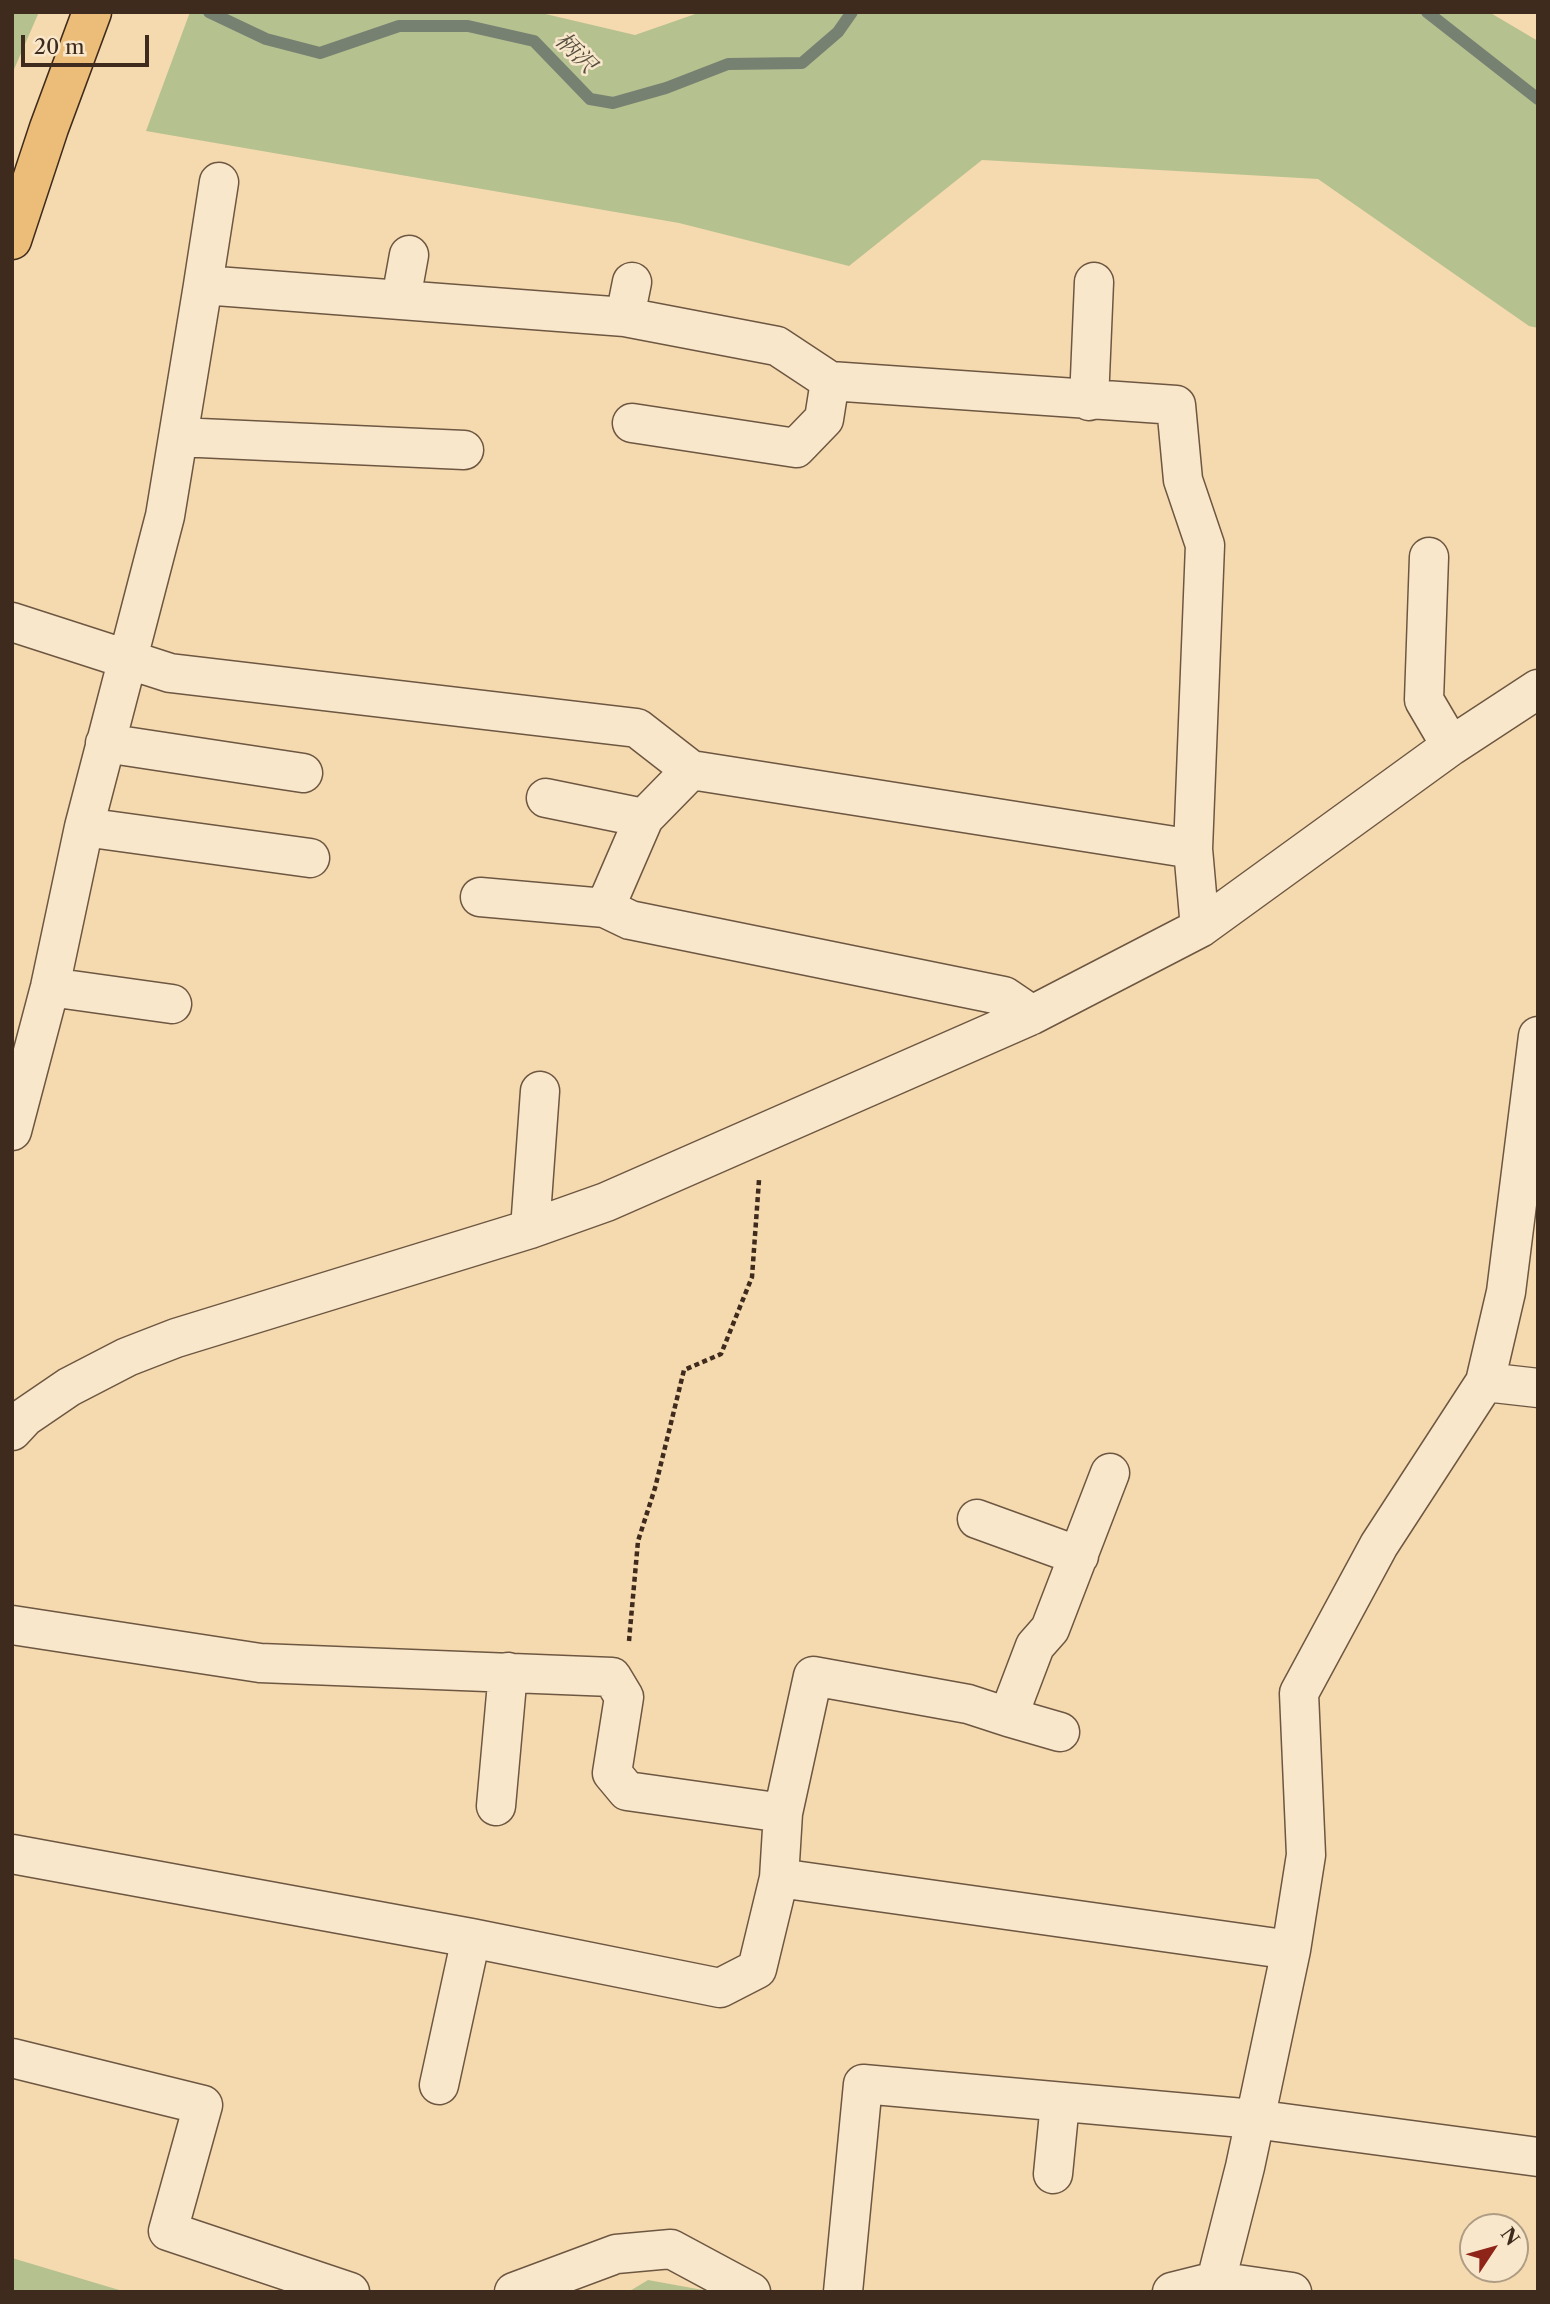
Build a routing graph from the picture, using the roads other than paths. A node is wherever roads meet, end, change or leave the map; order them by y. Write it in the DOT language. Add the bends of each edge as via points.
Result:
graph roads {
  1 [pos="92,12"];
  2 [pos="33,149"];
  3 [pos="219,182"];
  4 [pos="12,240"];
  5 [pos="409,255"];
  6 [pos="1094,282"];
  7 [pos="203,285"];
  8 [pos="401,299"];
  9 [pos="830,381"];
  10 [pos="1089,401"];
  11 [pos="632,424"];
  12 [pos="178,438"];
  13 [pos="464,450"];
  14 [pos="1429,557"];
  15 [pos="12,622"];
  16 [pos="127,657"];
  17 [pos="1538,689"];
  18 [pos="106,743"];
  19 [pos="1451,746"];
  20 [pos="691,770"];
  21 [pos="303,772"];
  22 [pos="546,798"];
  23 [pos="644,818"];
  24 [pos="84,827"];
  25 [pos="1193,849"];
  26 [pos="310,858"];
  27 [pos="480,897"];
  28 [pos="605,908"];
  29 [pos="1200,928"];
  30 [pos="50,987"];
  31 [pos="172,1004"];
  32 [pos="1032,1015"];
  33 [pos="1538,1036"];
  34 [pos="540,1091"];
  35 [pos="12,1131"];
  36 [pos="530,1229"];
  37 [pos="1485,1382"];
  38 [pos="1538,1388"];
  39 [pos="12,1431"];
  40 [pos="1110,1472"];
  41 [pos="977,1519"];
  42 [pos="1079,1556"];
  43 [pos="12,1625"];
  44 [pos="508,1672"];
  45 [pos="1008,1717"];
  46 [pos="1060,1732"];
  47 [pos="496,1806"];
  48 [pos="783,1813"];
  49 [pos="12,1854"];
  50 [pos="779,1878"];
  51 [pos="471,1938"];
  52 [pos="1291,1950"];
  53 [pos="12,2058"];
  54 [pos="439,2085"];
  55 [pos="1060,2102"];
  56 [pos="1254,2119"];
  57 [pos="1538,2157"];
  58 [pos="1053,2174"];
  59 [pos="1216,2281"];
  60 [pos="350,2292"];
  61 [pos="514,2292"];
  62 [pos="751,2292"];
  63 [pos="843,2292"];
  64 [pos="1172,2292"];
  65 [pos="1292,2292"];
  1 -- 2 [label="highway"];
  2 -- 4 [label="highway"];
  3 -- 7 [label="street"];
  5 -- 8 [label="street"];
  6 -- 10 [label="street"];
  7 -- 8 [label="street"];
  7 -- 12 [label="street"];
  8 -- 9 [label="street" via="628,300 777,346"];
  9 -- 10 [label="street"];
  9 -- 11 [label="street" via="824,419 796,449"];
  10 -- 25 [label="street" via="1176,405 1183,480 1205,545"];
  12 -- 13 [label="street"];
  12 -- 16 [label="street" via="165,516"];
  14 -- 19 [label="street" via="1424,700"];
  15 -- 16 [label="street"];
  16 -- 18 [label="street"];
  16 -- 20 [label="street" via="170,673 637,728"];
  17 -- 19 [label="street"];
  18 -- 21 [label="street"];
  18 -- 24 [label="street"];
  19 -- 29 [label="street"];
  20 -- 23 [label="street"];
  20 -- 25 [label="street"];
  22 -- 23 [label="street"];
  23 -- 28 [label="street"];
  24 -- 26 [label="street"];
  24 -- 30 [label="street"];
  25 -- 29 [label="street"];
  27 -- 28 [label="street"];
  28 -- 32 [label="street" via="630,920 1004,996"];
  29 -- 32 [label="street"];
  30 -- 31 [label="street"];
  30 -- 35 [label="street"];
  32 -- 36 [label="street" via="606,1202"];
  33 -- 37 [label="street" via="1506,1293"];
  34 -- 36 [label="street"];
  36 -- 39 [label="street" via="127,1357 69,1387"];
  37 -- 38 [label="street"];
  37 -- 52 [label="street" via="1379,1545 1298,1693 1306,1855"];
  40 -- 42 [label="street"];
  41 -- 42 [label="street"];
  42 -- 45 [label="street" via="1050,1629 1035,1646"];
  43 -- 44 [label="street" via="260,1663"];
  44 -- 47 [label="street"];
  44 -- 48 [label="street" via="612,1677 624,1697 612,1773 626,1791"];
  45 -- 46 [label="street"];
  45 -- 48 [label="street" via="968,1704 813,1676"];
  48 -- 50 [label="street"];
  49 -- 51 [label="street"];
  50 -- 51 [label="street" via="757,1969 720,1988"];
  50 -- 52 [label="street"];
  51 -- 54 [label="street"];
  52 -- 56 [label="street"];
  53 -- 60 [label="street" via="203,2105 168,2231"];
  55 -- 56 [label="street"];
  55 -- 58 [label="street"];
  55 -- 63 [label="street" via="863,2084"];
  56 -- 57 [label="street"];
  56 -- 59 [label="street"];
  59 -- 64 [label="street"];
  59 -- 65 [label="street"];
  61 -- 62 [label="street" via="616,2254 671,2249"];
}
